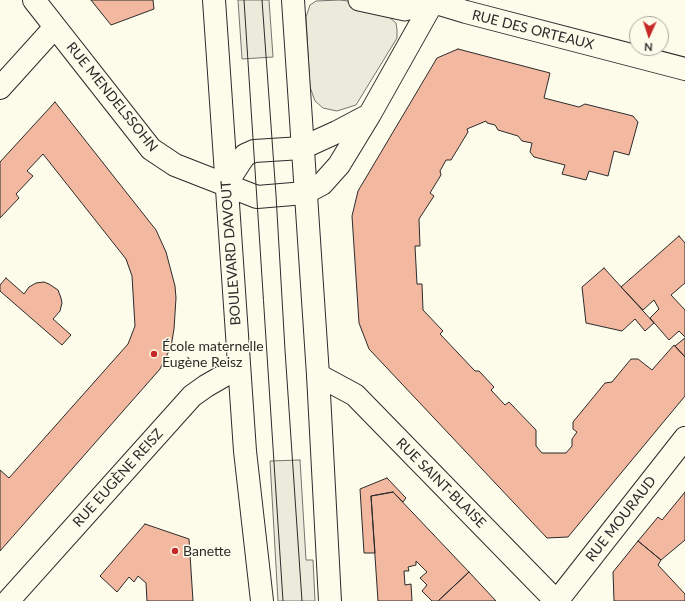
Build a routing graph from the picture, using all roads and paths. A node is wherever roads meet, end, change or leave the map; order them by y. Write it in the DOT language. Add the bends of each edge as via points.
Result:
graph roads {
  1 [pos="34,0"];
  2 [pos="214,0"];
  3 [pos="293,0"];
  4 [pos="358,0"];
  5 [pos="434,1"];
  6 [pos="55,27"];
  7 [pos="685,69"];
  8 [pos="0,88"];
  9 [pos="370,114"];
  10 [pos="302,148"];
  11 [pos="226,184"];
  12 [pos="305,193"];
  13 [pos="239,367"];
  14 [pos="318,375"];
  15 [pos="685,438"];
  16 [pos="8,601"];
  17 [pos="262,601"];
  18 [pos="330,601"];
  19 [pos="557,601"];
  1 -- 6 [label="street, RUE MENDELSSOHN"];
  2 -- 11 [label="street, BOULEVARD DAVOUT"];
  3 -- 10 [label="street"];
  4 -- 5 [label="street" via="405,10"];
  5 -- 7 [label="street, RUE DES ORTEAUX" via="466,12"];
  5 -- 9 [label="street"];
  6 -- 8 [label="street"];
  6 -- 11 [label="street, RUE MENDELSSOHN" via="151,149 175,165"];
  9 -- 10 [label="street"];
  9 -- 12 [label="street" via="339,165 322,184"];
  10 -- 11 [label="street" via="254,151 245,155"];
  10 -- 12 [label="street"];
  11 -- 12 [label="street, RUE MENDELSSOHN" via="257,197"];
  11 -- 13 [label="street, BOULEVARD DAVOUT"];
  12 -- 14 [label="street"];
  13 -- 16 [label="street, RUE EUGÈNE REISZ" via="192,396"];
  13 -- 17 [label="street, BOULEVARD DAVOUT" via="248,485"];
  14 -- 18 [label="street"];
  14 -- 19 [label="street, RUE SAINT-BLAISE" via="354,395"];
  15 -- 19 [label="street, RUE MOURAUD"];
}
